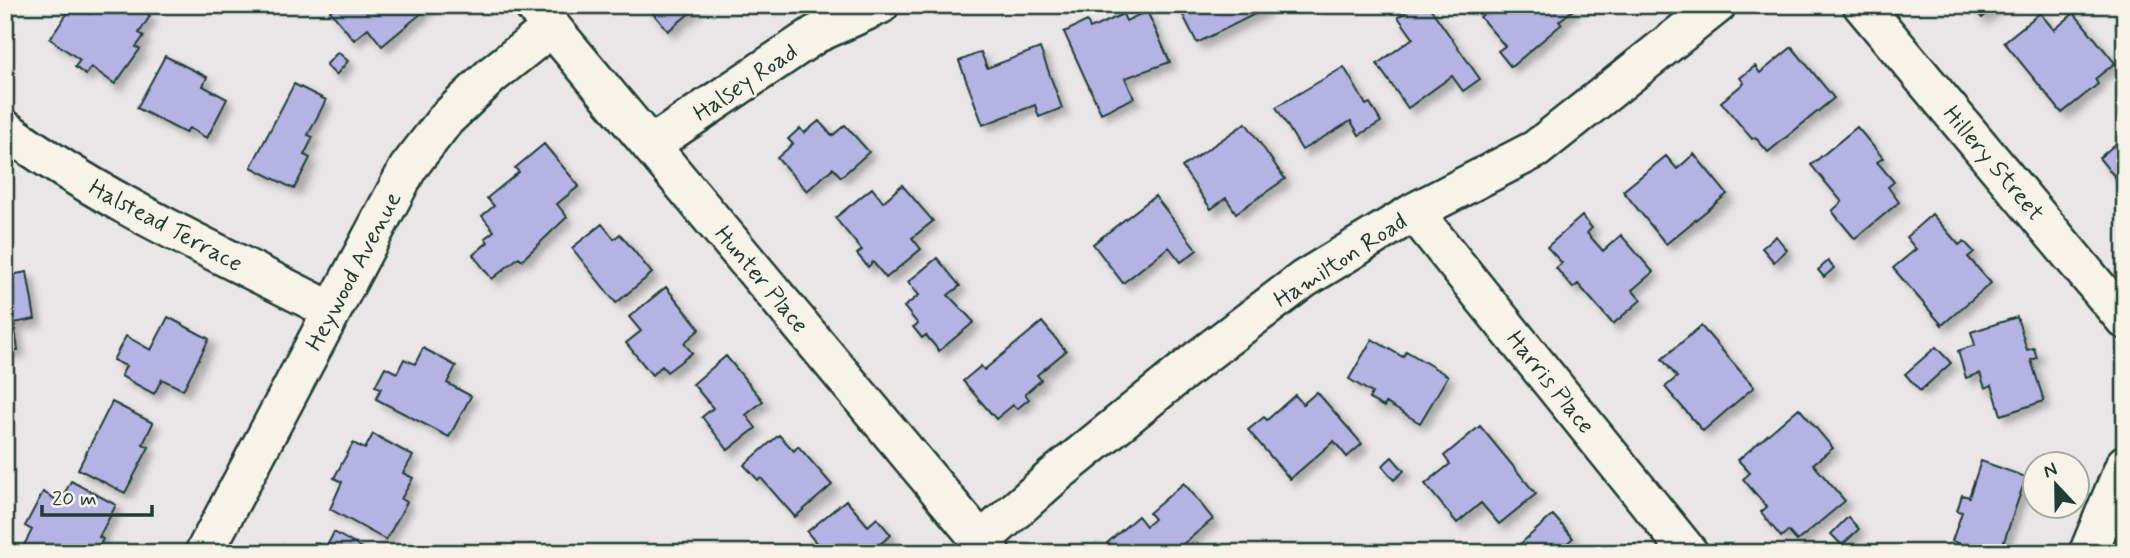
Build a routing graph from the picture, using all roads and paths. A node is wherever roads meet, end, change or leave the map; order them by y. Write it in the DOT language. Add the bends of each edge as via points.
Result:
graph roads {
  1 [pos="880,5"];
  2 [pos="1717,5"];
  3 [pos="1862,5"];
  4 [pos="542,16"];
  5 [pos="5,129"];
  6 [pos="651,145"];
  7 [pos="1414,212"];
  8 [pos="332,311"];
  9 [pos="2125,320"];
  10 [pos="2125,464"];
  11 [pos="986,547"];
  12 [pos="204,553"];
  13 [pos="1689,553"];
  14 [pos="2088,553"];
  1 -- 6 [label="street, Halsey Road" via="816,34"];
  2 -- 7 [label="street, Hamilton Road" via="1536,149"];
  3 -- 9 [label="street, Hillery Street"];
  4 -- 6 [label="street, Hunter Place"];
  4 -- 8 [label="street, Heywood Avenue" via="492,75 446,119 408,168"];
  5 -- 8 [label="street, Halstead Terrace" via="100,191"];
  6 -- 11 [label="street, Hunter Place"];
  7 -- 11 [label="street, Hamilton Road" via="1304,279 1196,360 1055,476"];
  7 -- 13 [label="street, Harris Place"];
  8 -- 12 [label="street, Heywood Avenue"];
  10 -- 14 [label="street"];
}
